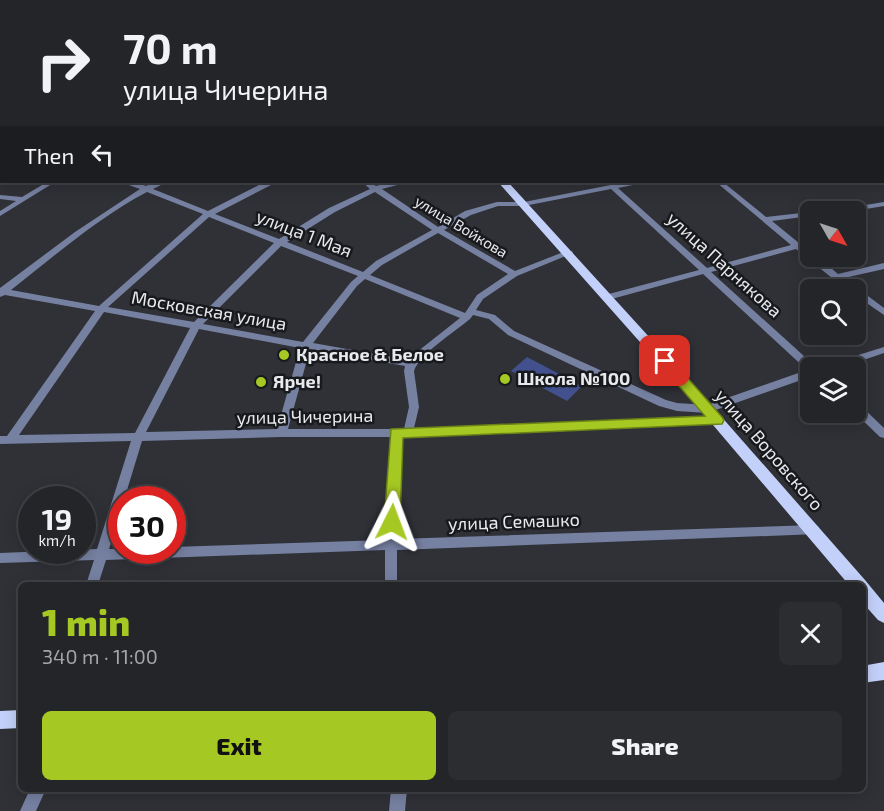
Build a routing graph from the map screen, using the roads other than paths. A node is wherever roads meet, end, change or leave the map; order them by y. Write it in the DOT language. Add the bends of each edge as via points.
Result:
graph roads {
  1 [pos="49,183"];
  2 [pos="131,183"];
  3 [pos="158,183"];
  4 [pos="268,183"];
  5 [pos="366,183"];
  6 [pos="395,183"];
  7 [pos="504,183"];
  8 [pos="631,183"];
  9 [pos="720,183"];
  10 [pos="613,187"];
  11 [pos="146,189"];
  12 [pos="375,189"];
  13 [pos="0,197"];
  14 [pos="24,199"];
  15 [pos="524,204"];
  16 [pos="884,204"];
  17 [pos="866,206"];
  18 [pos="0,214"];
  19 [pos="207,214"];
  20 [pos="800,215"];
  21 [pos="766,219"];
  22 [pos="436,229"];
  23 [pos="279,243"];
  24 [pos="798,246"];
  25 [pos="568,254"];
  26 [pos="884,266"];
  27 [pos="824,267"];
  28 [pos="706,270"];
  29 [pos="364,274"];
  30 [pos="514,274"];
  31 [pos="836,277"];
  32 [pos="839,279"];
  33 [pos="1,292"];
  34 [pos="608,297"];
  35 [pos="866,299"];
  36 [pos="102,308"];
  37 [pos="884,312"];
  38 [pos="469,314"];
  39 [pos="196,326"];
  40 [pos="306,345"];
  41 [pos="884,350"];
  42 [pos="862,357"];
  43 [pos="800,358"];
  44 [pos="411,364"];
  45 [pos="800,377"];
  46 [pos="707,409"];
  47 [pos="866,417"];
  48 [pos="717,420"];
  49 [pos="281,433"];
  50 [pos="402,433"];
  51 [pos="884,434"];
  52 [pos="138,437"];
  53 [pos="6,440"];
  54 [pos="814,530"];
  55 [pos="391,545"];
  56 [pos="104,554"];
  57 [pos="0,558"];
  58 [pos="93,582"];
  59 [pos="391,582"];
  60 [pos="857,582"];
  61 [pos="866,594"];
  62 [pos="884,615"];
  63 [pos="884,671"];
  64 [pos="866,674"];
  65 [pos="18,719"];
  66 [pos="0,720"];
  67 [pos="37,792"];
  68 [pos="399,792"];
  69 [pos="28,811"];
  70 [pos="397,811"];
  1 -- 14 [label="street"];
  2 -- 11 [label="street, улица 1 Мая"];
  3 -- 11 [label="street"];
  4 -- 19 [label="street"];
  5 -- 12 [label="street, улица Войкова"];
  6 -- 12 [label="street"];
  7 -- 15 [label="main road, улица Воровского"];
  8 -- 10 [label="street"];
  9 -- 21 [label="street"];
  10 -- 15 [label="street"];
  10 -- 28 [label="street, улица Парнякова"];
  11 -- 19 [label="street, улица 1 Мая"];
  11 -- 33 [label="street"];
  12 -- 22 [label="street, улица Войкова"];
  12 -- 23 [label="street"];
  13 -- 14 [label="street"];
  14 -- 18 [label="street"];
  15 -- 22 [label="street" via="497,204"];
  15 -- 25 [label="main road, улица Воровского"];
  16 -- 17 [label="street"];
  19 -- 23 [label="street, улица 1 Мая"];
  19 -- 36 [label="street"];
  20 -- 21 [label="street"];
  21 -- 24 [label="street"];
  22 -- 29 [label="street"];
  22 -- 30 [label="street, улица Войкова"];
  23 -- 29 [label="street, улица 1 Мая"];
  23 -- 39 [label="street"];
  24 -- 28 [label="street"];
  25 -- 30 [label="street"];
  25 -- 34 [label="main road, улица Воровского"];
  26 -- 31 [label="street"];
  27 -- 31 [label="street"];
  28 -- 34 [label="street"];
  28 -- 43 [label="street, улица Парнякова"];
  29 -- 38 [label="street, улица 1 Мая"];
  29 -- 40 [label="street"];
  30 -- 38 [label="street" via="480,297"];
  31 -- 32 [label="street"];
  33 -- 36 [label="street, Московская улица"];
  34 -- 46 [label="main road, улица Воровского"];
  35 -- 37 [label="street"];
  36 -- 39 [label="street, Московская улица"];
  36 -- 53 [label="street"];
  38 -- 44 [label="street"];
  38 -- 46 [label="street, улица 1 Мая" via="492,317 511,333 663,403"];
  39 -- 40 [label="street, Московская улица"];
  39 -- 52 [label="street"];
  40 -- 44 [label="street, Московская улица"];
  40 -- 49 [label="street"];
  41 -- 42 [label="street"];
  44 -- 50 [label="street" via="414,407"];
  45 -- 46 [label="street"];
  46 -- 48 [label="main road, улица Воровского"];
  47 -- 51 [label="street"];
  48 -- 50 [label="street, улица Чичерина"];
  48 -- 54 [label="main road, улица Воровского"];
  49 -- 50 [label="street, улица Чичерина"];
  49 -- 52 [label="street, улица Чичерина"];
  50 -- 55 [label="street"];
  52 -- 53 [label="street, улица Чичерина"];
  52 -- 56 [label="street"];
  54 -- 55 [label="street, улица Семашко"];
  54 -- 60 [label="main road, улица Воровского"];
  55 -- 56 [label="street, улица Семашко"];
  55 -- 59 [label="street"];
  56 -- 57 [label="street, улица Семашко"];
  56 -- 58 [label="street"];
  61 -- 62 [label="main road"];
  63 -- 64 [label="main road"];
  65 -- 66 [label="main road"];
  67 -- 69 [label="street"];
  68 -- 70 [label="street"];
}
